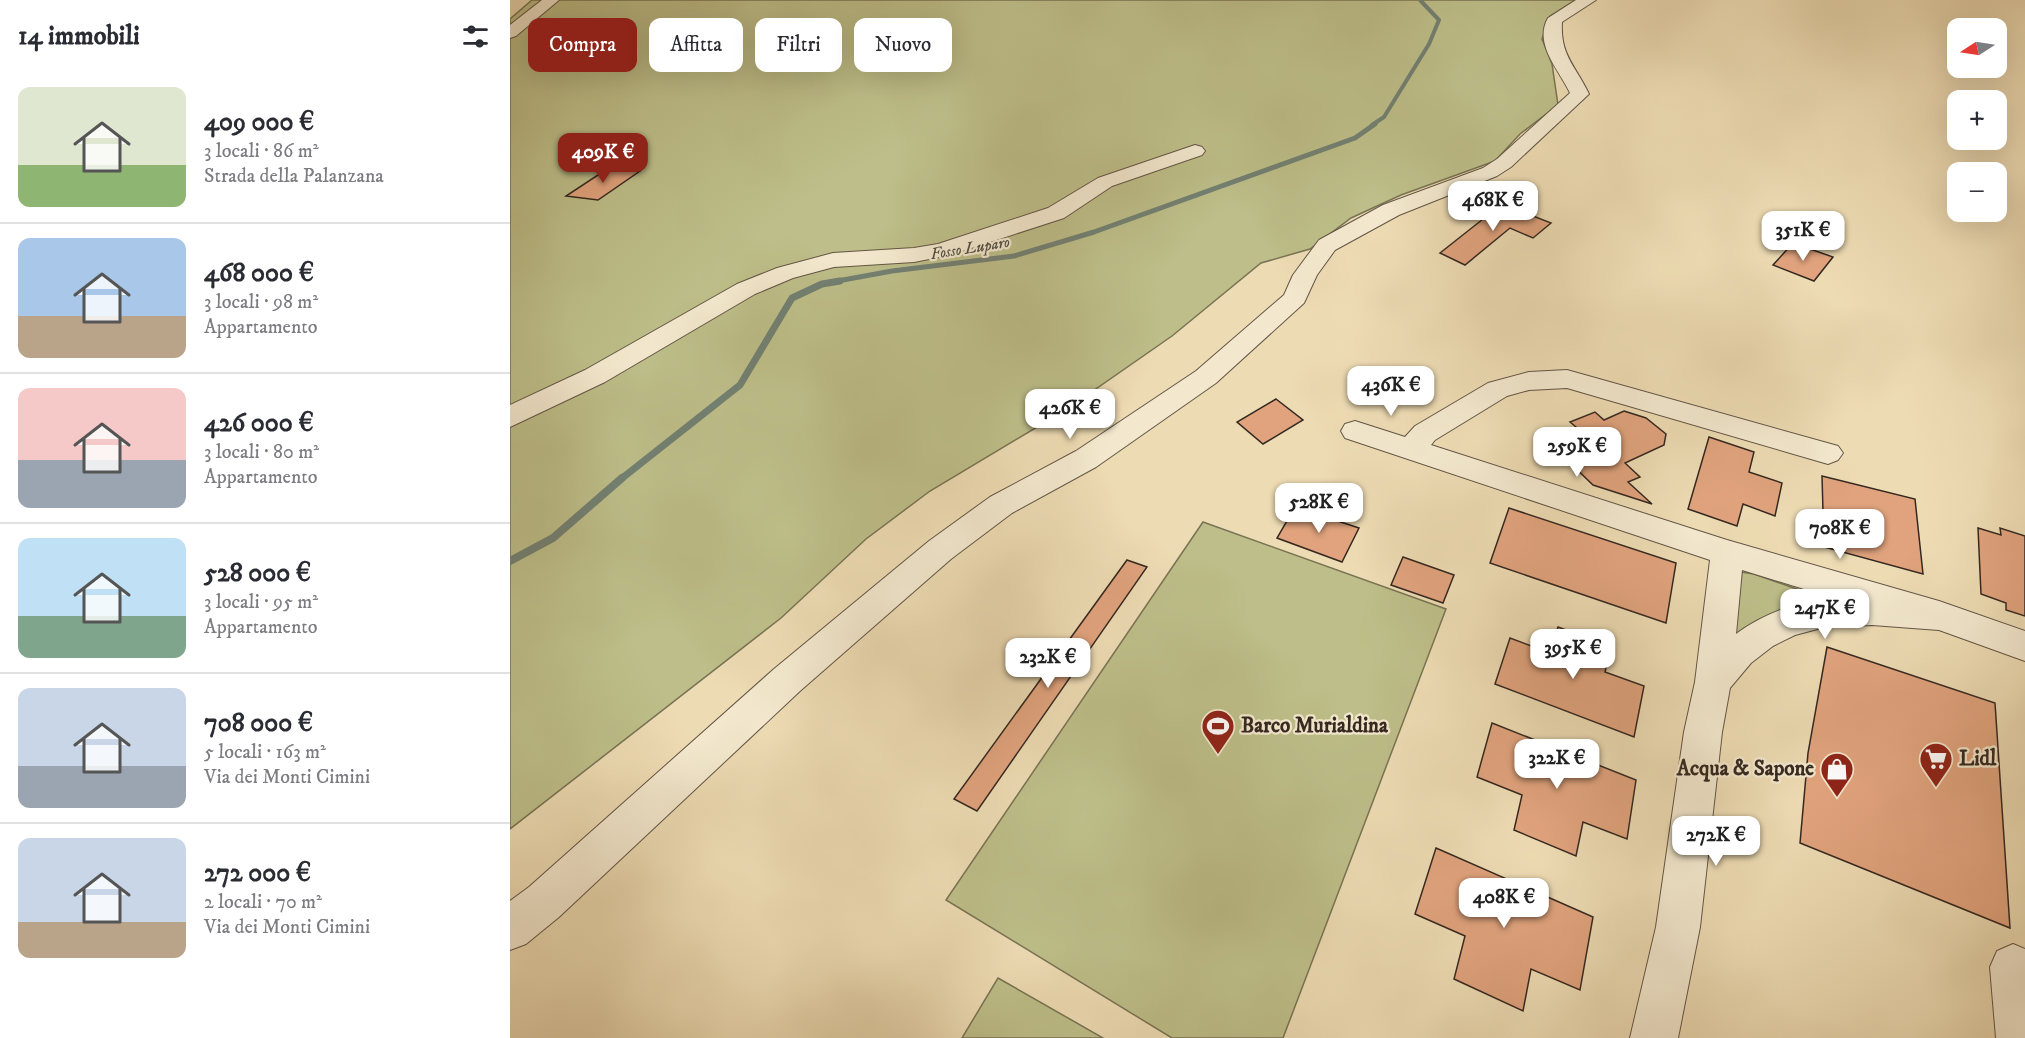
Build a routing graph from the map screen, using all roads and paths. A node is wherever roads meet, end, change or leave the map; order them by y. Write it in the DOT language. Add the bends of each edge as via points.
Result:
graph roads {
  1 [pos="551,0"];
  2 [pos="1588,0"];
  3 [pos="510,33"];
  4 [pos="1195,151"];
  5 [pos="510,417"];
  6 [pos="1355,430"];
  7 [pos="1412,449"];
  8 [pos="1828,453"];
  9 [pos="1727,553"];
  10 [pos="1939,616"];
  11 [pos="2025,646"];
  12 [pos="1713,682"];
  13 [pos="510,928"];
  14 [pos="2013,967"];
  15 [pos="1654,1038"];
  16 [pos="2020,1038"];
  1 -- 3 [label="street"];
  2 -- 13 [label="street" via="1554,21 1552,34 1554,51 1580,94 1504,164 1391,210 1327,245 1305,275 1295,298 1206,376 1086,459 1001,505 940,550 787,680 544,902"];
  4 -- 5 [label="street" via="1106,182 1056,213 942,250 833,260 775,277 746,289 595,376"];
  6 -- 7 [label="street"];
  7 -- 8 [label="street" via="1425,433 1498,389 1530,381 1567,379"];
  7 -- 9 [label="street"];
  9 -- 10 [label="street"];
  9 -- 12 [label="street"];
  10 -- 11 [label="street"];
  10 -- 12 [label="street" via="1860,611 1825,613 1788,622 1738,652"];
  12 -- 15 [label="street" via="1678,927"];
  14 -- 16 [label="street"];
}
